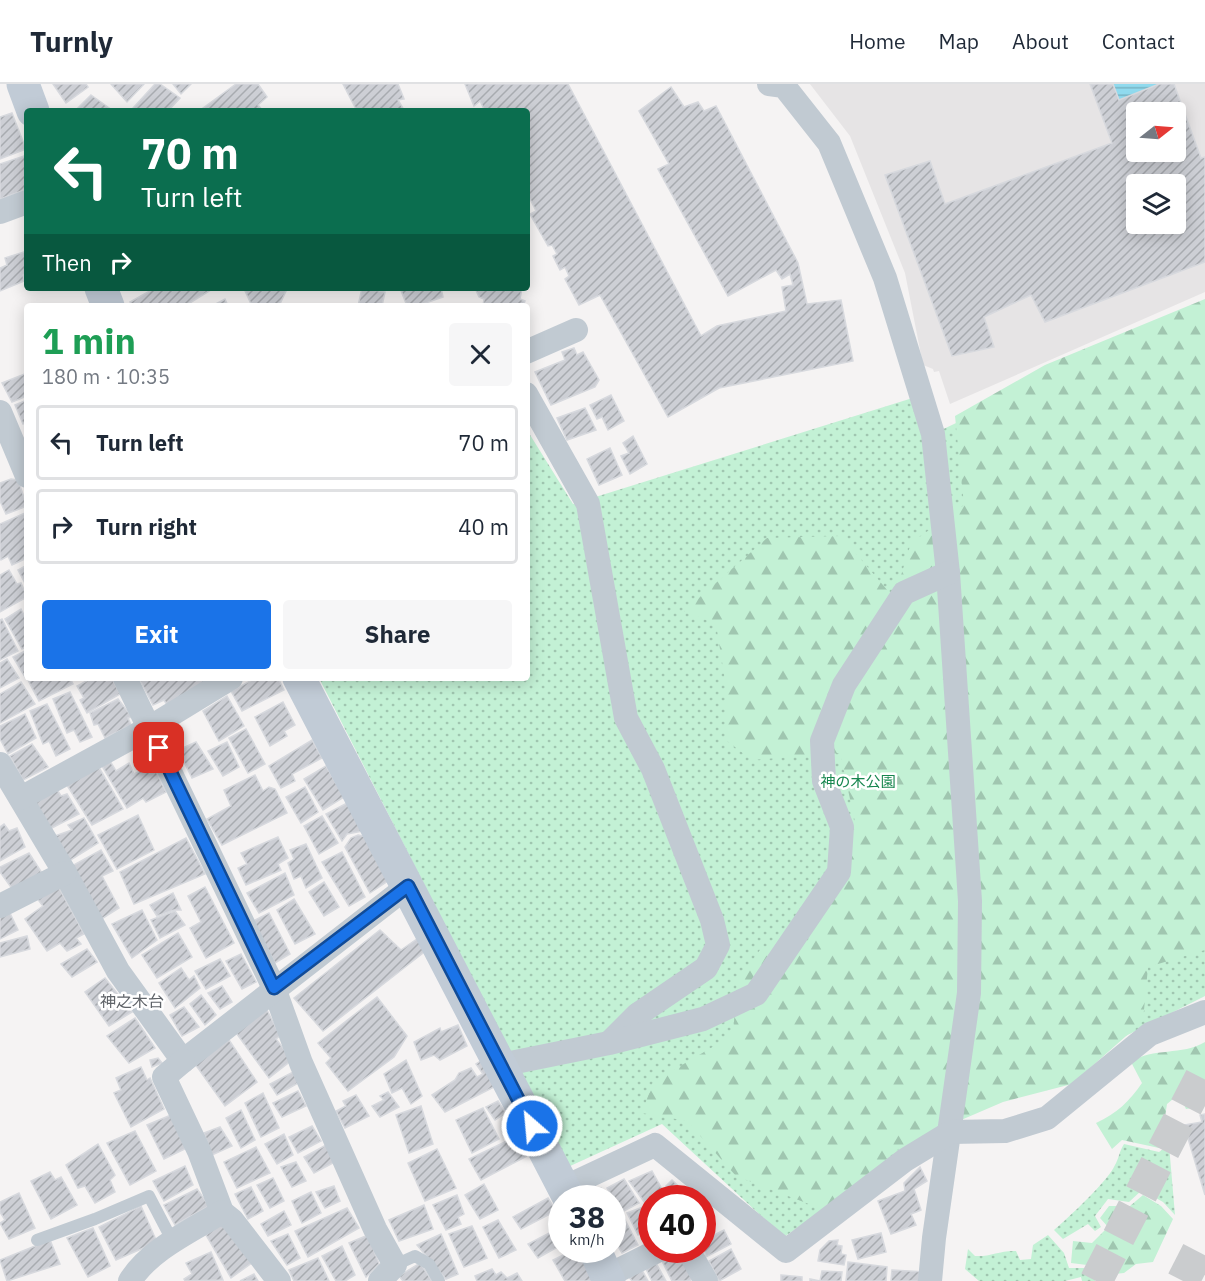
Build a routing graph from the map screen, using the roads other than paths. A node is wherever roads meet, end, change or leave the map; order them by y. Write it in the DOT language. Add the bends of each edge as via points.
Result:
graph roads {
  1 [pos="23,84"];
  2 [pos="780,85"];
  3 [pos="32,108"];
  4 [pos="24,203"];
  5 [pos="0,212"];
  6 [pos="576,330"];
  7 [pos="530,350"];
  8 [pos="530,400"];
  9 [pos="0,412"];
  10 [pos="18,466"];
  11 [pos="948,573"];
  12 [pos="126,681"];
  13 [pos="226,681"];
  14 [pos="301,681"];
  15 [pos="149,728"];
  16 [pos="0,764"];
  17 [pos="21,798"];
  18 [pos="65,873"];
  19 [pos="408,886"];
  20 [pos="0,906"];
  21 [pos="274,988"];
  22 [pos="1205,1011"];
  23 [pos="609,1043"];
  24 [pos="183,1061"];
  25 [pos="500,1065"];
  26 [pos="951,1132"];
  27 [pos="562,1185"];
  28 [pos="581,1185"];
  29 [pos="222,1212"];
  30 [pos="37,1240"];
  31 [pos="173,1242"];
  32 [pos="638,1257"];
  33 [pos="696,1263"];
  34 [pos="604,1269"];
  35 [pos="388,1273"];
  36 [pos="130,1281"];
  37 [pos="279,1281"];
  38 [pos="439,1281"];
  39 [pos="706,1281"];
  40 [pos="930,1281"];
  1 -- 3 [label="street"];
  2 -- 11 [label="street" via="829,143 885,278 933,434"];
  4 -- 5 [label="street"];
  6 -- 7 [label="street"];
  8 -- 23 [label="street" via="588,504 626,718 653,769 712,920 718,945 706,968 637,1016"];
  9 -- 10 [label="street"];
  11 -- 23 [label="street" via="904,593 844,685 822,741 824,781 842,827 839,872 756,994 703,1019"];
  11 -- 26 [label="street" via="970,901 969,993"];
  12 -- 15 [label="street"];
  13 -- 15 [label="street"];
  14 -- 19 [label="street"];
  15 -- 17 [label="street"];
  15 -- 21 [label="street"];
  16 -- 17 [label="street"];
  17 -- 18 [label="street"];
  18 -- 20 [label="street"];
  18 -- 24 [label="street" via="118,970"];
  19 -- 21 [label="street"];
  19 -- 25 [label="street"];
  21 -- 24 [label="street"];
  21 -- 35 [label="street" via="301,1063 375,1229"];
  22 -- 26 [label="street" via="1150,1034 1047,1118 1005,1131"];
  23 -- 25 [label="street"];
  24 -- 29 [label="street" via="164,1077"];
  25 -- 27 [label="street"];
  26 -- 28 [label="street" via="905,1160 786,1251 655,1145"];
  26 -- 40 [label="street"];
  29 -- 31 [label="street"];
  29 -- 37 [label="street"];
  30 -- 31 [label="lane" via="149,1196"];
  31 -- 36 [label="street" via="138,1269"];
  32 -- 34 [label="street"];
  33 -- 39 [label="street"];
  35 -- 38 [label="lane" via="415,1256 429,1264"];
}
